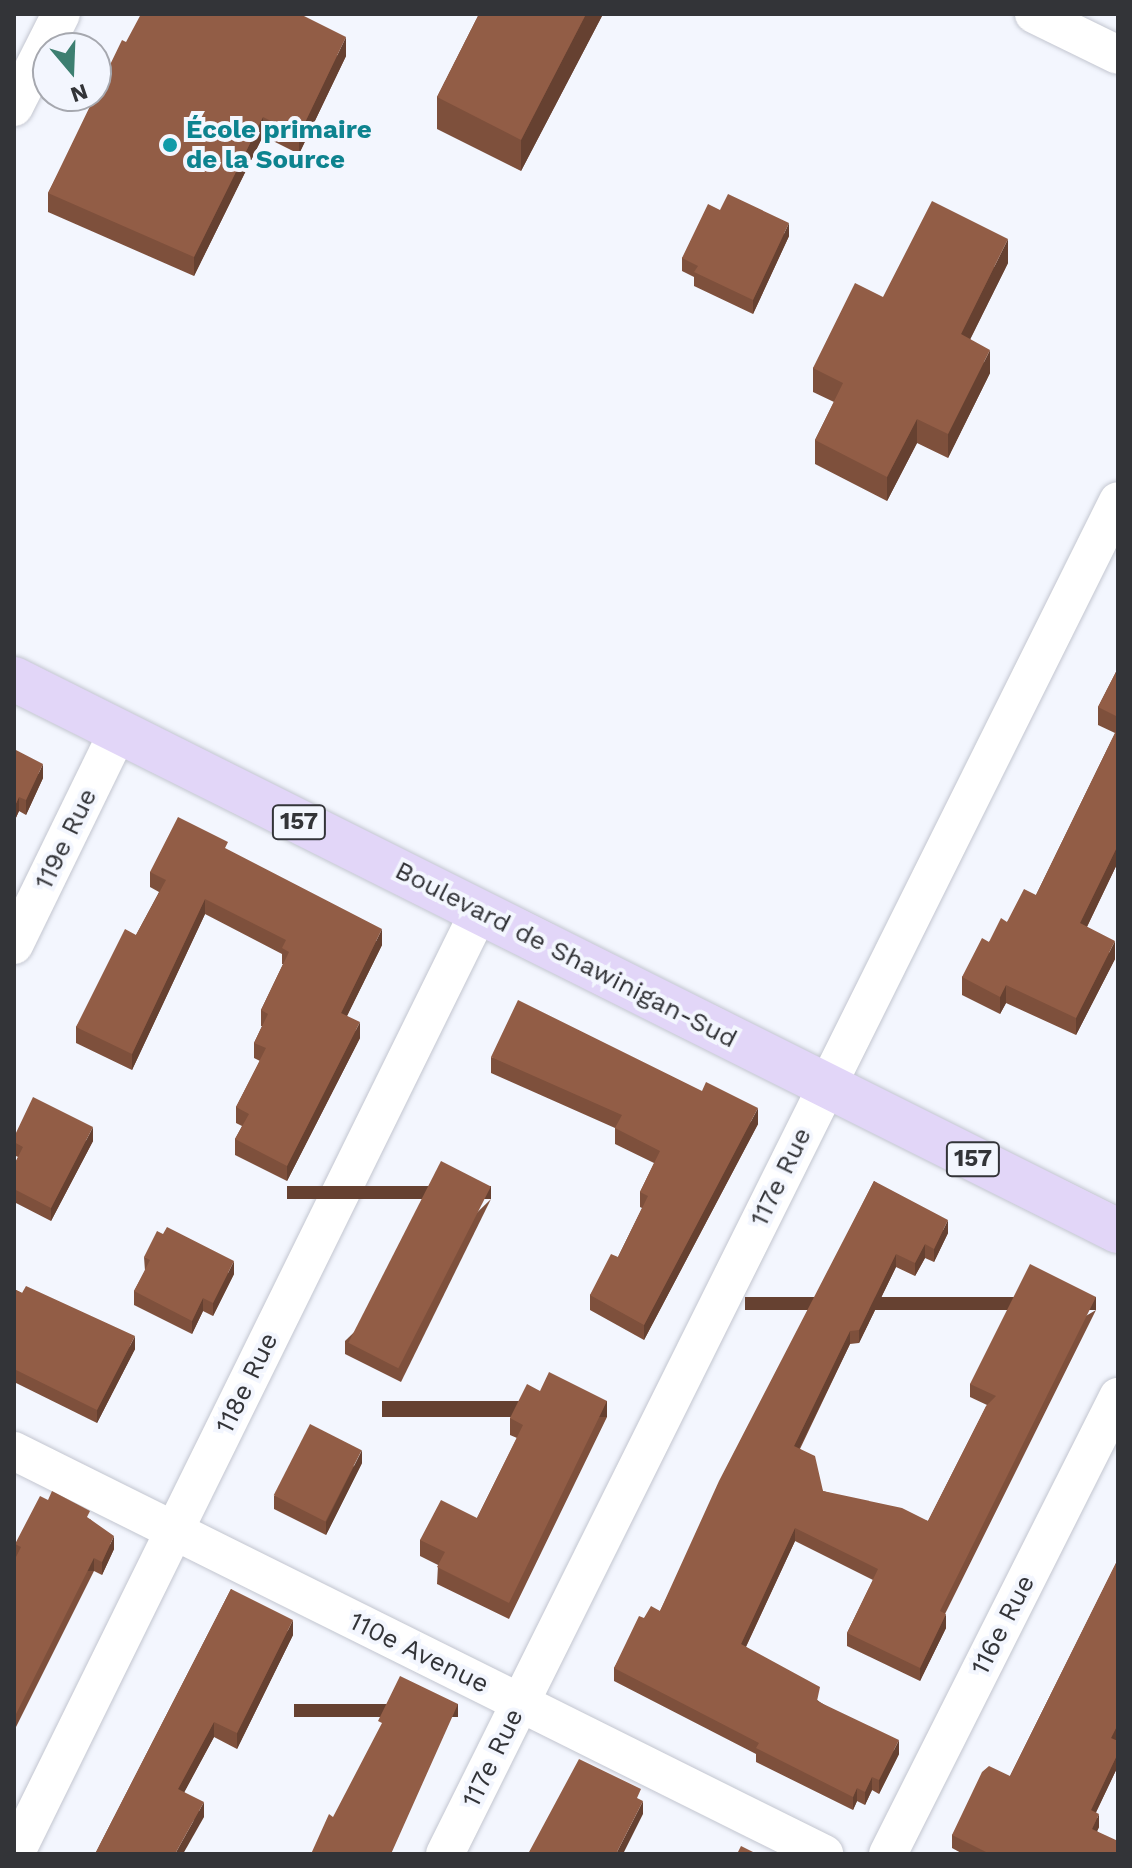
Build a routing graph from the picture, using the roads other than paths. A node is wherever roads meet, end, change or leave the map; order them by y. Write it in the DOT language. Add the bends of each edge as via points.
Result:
graph roads {
  1 [pos="61,14"];
  2 [pos="1034,14"];
  3 [pos="1118,55"];
  4 [pos="14,107"];
  5 [pos="1118,501"];
  6 [pos="14,679"];
  7 [pos="118,732"];
  8 [pos="479,912"];
  9 [pos="14,945"];
  10 [pos="827,1086"];
  11 [pos="1118,1231"];
  12 [pos="1118,1397"];
  13 [pos="14,1451"];
  14 [pos="174,1531"];
  15 [pos="520,1703"];
  16 [pos="15,1854"];
  17 [pos="445,1854"];
  18 [pos="824,1854"];
  19 [pos="888,1854"];
  1 -- 4 [label="street"];
  2 -- 3 [label="street"];
  5 -- 10 [label="street, 117e Rue"];
  6 -- 7 [label="main road, Boulevard de Shawinigan-Sud / 157"];
  7 -- 8 [label="main road, Boulevard de Shawinigan-Sud / 157"];
  7 -- 9 [label="street, 119e Rue"];
  8 -- 10 [label="main road, Boulevard de Shawinigan-Sud / 157"];
  8 -- 14 [label="street, 118e Rue"];
  10 -- 11 [label="main road, Boulevard de Shawinigan-Sud / 157"];
  10 -- 15 [label="street, 117e Rue"];
  12 -- 19 [label="street, 116e Rue"];
  13 -- 14 [label="street, 110e Avenue"];
  14 -- 15 [label="street, 110e Avenue"];
  14 -- 16 [label="street, 118e Rue"];
  15 -- 17 [label="street, 117e Rue"];
  15 -- 18 [label="street, 110e Avenue"];
}
